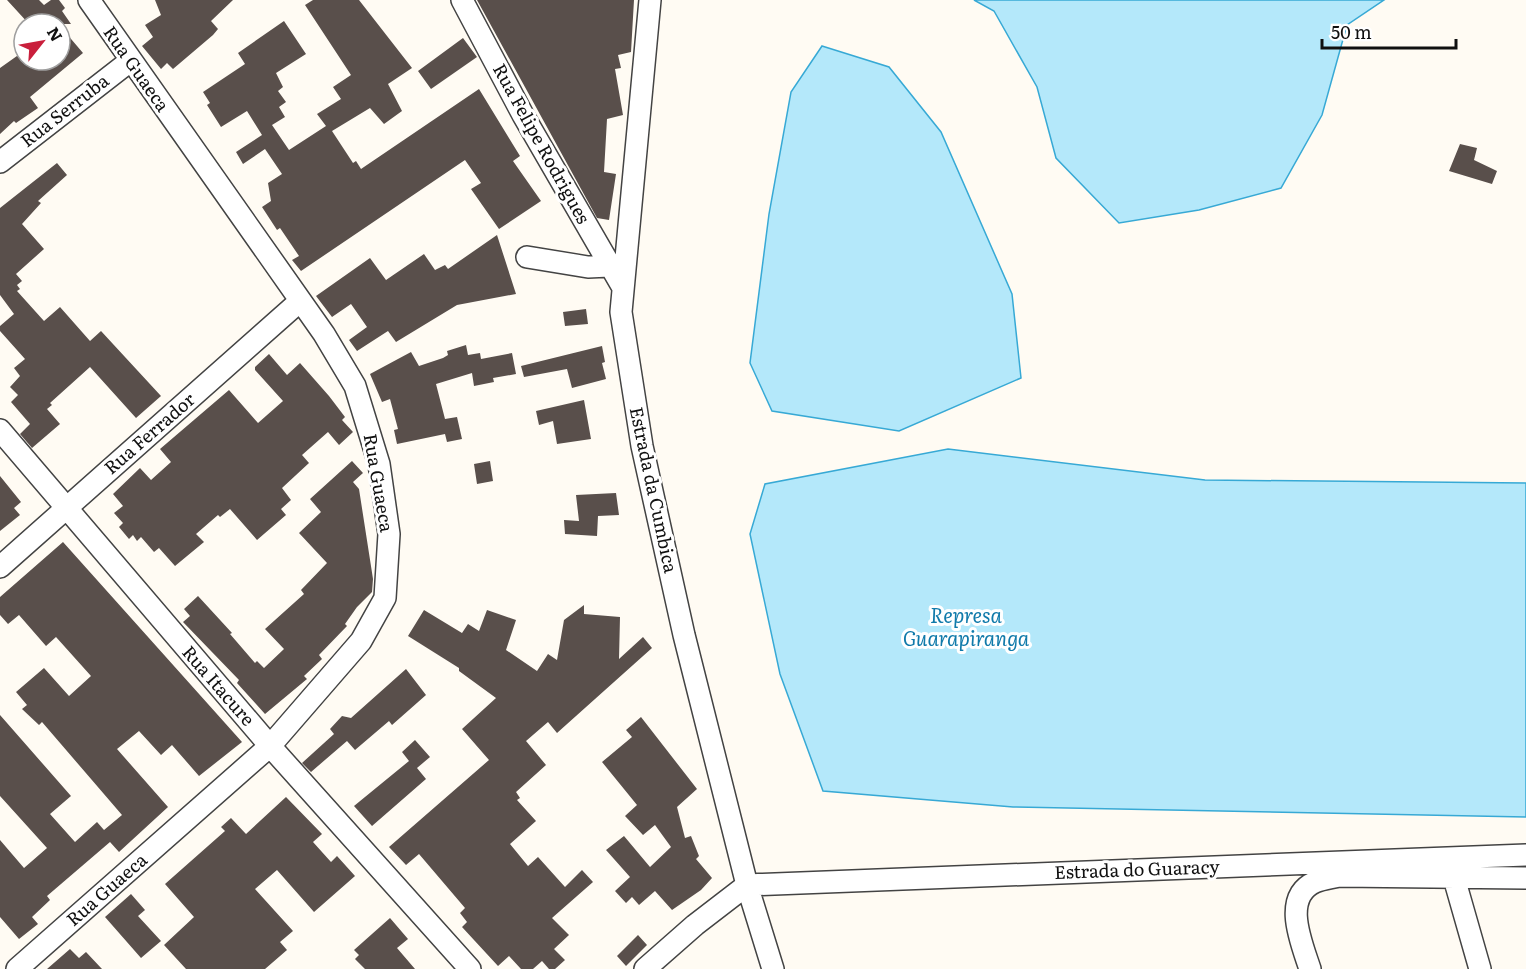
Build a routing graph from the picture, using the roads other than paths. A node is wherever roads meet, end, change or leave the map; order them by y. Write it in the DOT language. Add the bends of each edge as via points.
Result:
graph roads {
  1 [pos="88,0"];
  2 [pos="462,0"];
  3 [pos="650,0"];
  4 [pos="130,61"];
  5 [pos="0,162"];
  6 [pos="527,257"];
  7 [pos="609,266"];
  8 [pos="622,286"];
  9 [pos="300,302"];
  10 [pos="0,430"];
  11 [pos="66,508"];
  12 [pos="0,567"];
  13 [pos="270,746"];
  14 [pos="1526,855"];
  15 [pos="1454,878"];
  16 [pos="1526,878"];
  17 [pos="747,885"];
  18 [pos="17,969"];
  19 [pos="470,969"];
  20 [pos="645,969"];
  21 [pos="773,969"];
  22 [pos="1310,969"];
  23 [pos="1480,969"];
  1 -- 4 [label="street, Rua Guaeca"];
  2 -- 7 [label="street, Rua Felipe Rodrigues"];
  3 -- 8 [label="street, Estrada da Cumbica"];
  4 -- 5 [label="street, Rua Serruba"];
  4 -- 9 [label="street, Rua Guaeca"];
  6 -- 7 [label="street" via="588,267"];
  7 -- 8 [label="street, Rua Felipe Rodrigues"];
  8 -- 17 [label="street, Estrada da Cumbica" via="621,312 642,446 684,635"];
  9 -- 11 [label="street, Rua Ferrador"];
  9 -- 13 [label="street, Rua Guaeca" via="341,360 365,413 379,464 389,534 388,555 385,598 361,641"];
  10 -- 11 [label="street, Rua Itacure"];
  11 -- 12 [label="street, Rua Ferrador"];
  11 -- 13 [label="street, Rua Itacure"];
  13 -- 18 [label="street, Rua Guaeca"];
  13 -- 19 [label="street, Rua Itacure"];
  14 -- 17 [label="street, Estrada do Guaracy"];
  15 -- 16 [label="street"];
  15 -- 22 [label="street" via="1339,876 1314,882 1303,890 1296,908"];
  15 -- 23 [label="street"];
  17 -- 20 [label="street"];
  17 -- 21 [label="street, Estrada da Cumbica"];
}
